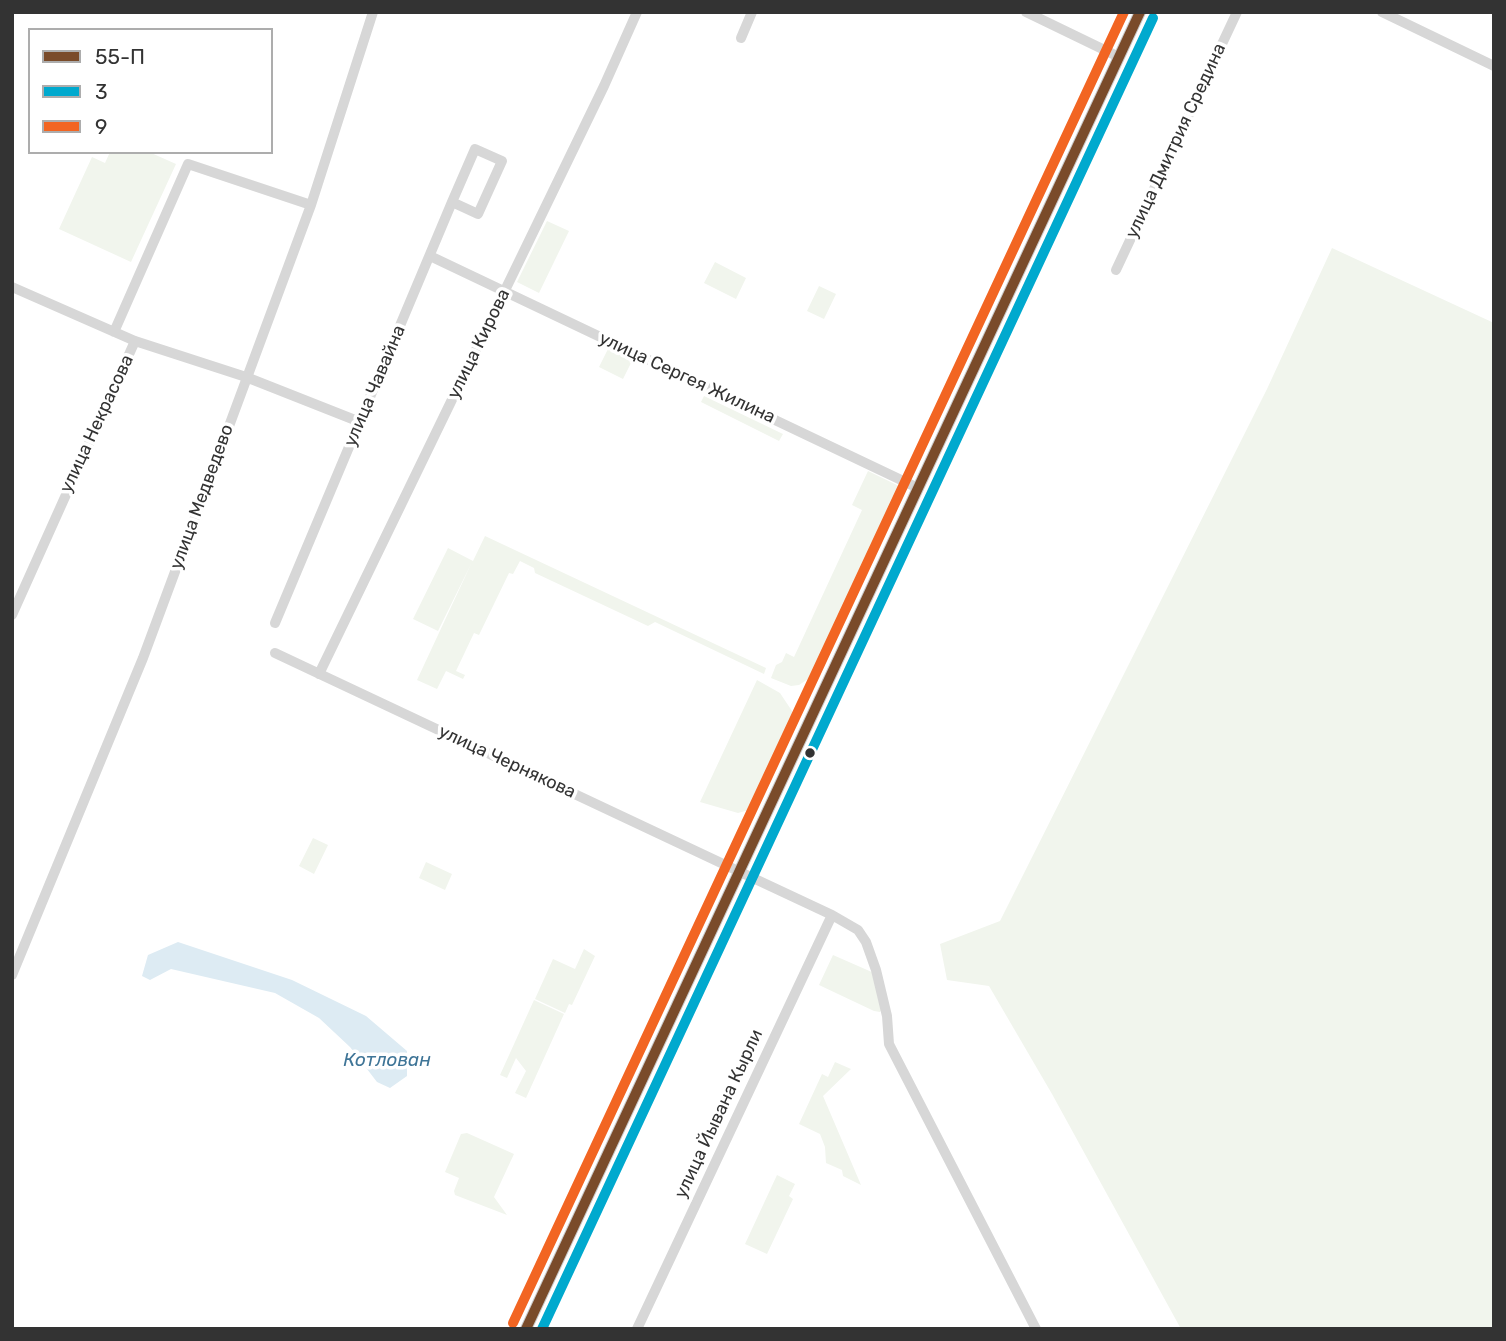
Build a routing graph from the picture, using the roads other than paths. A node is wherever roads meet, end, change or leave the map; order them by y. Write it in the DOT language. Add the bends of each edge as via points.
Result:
graph roads {
  1 [pos="373,12"];
  2 [pos="637,12"];
  3 [pos="752,12"];
  4 [pos="1026,12"];
  5 [pos="1140,12"];
  6 [pos="1237,12"];
  7 [pos="1382,12"];
  8 [pos="740,38"];
  9 [pos="1119,57"];
  10 [pos="1494,66"];
  11 [pos="452,202"];
  12 [pos="311,205"];
  13 [pos="430,256"];
  14 [pos="1116,270"];
  15 [pos="12,287"];
  16 [pos="504,293"];
  17 [pos="114,331"];
  18 [pos="135,341"];
  19 [pos="246,377"];
  20 [pos="360,422"];
  21 [pos="918,488"];
  22 [pos="16,596"];
  23 [pos="12,615"];
  24 [pos="275,623"];
  25 [pos="275,653"];
  26 [pos="319,674"];
  27 [pos="739,871"];
  28 [pos="832,915"];
  29 [pos="12,975"];
  30 [pos="526,1329"];
  31 [pos="637,1329"];
  32 [pos="1036,1329"];
  1 -- 12 [label="street, улица Медведево"];
  2 -- 16 [label="street, улица Кирова"];
  3 -- 8 [label="street"];
  4 -- 9 [label="street"];
  5 -- 9 [label="main road"];
  6 -- 14 [label="street, улица Дмитрия Средина"];
  7 -- 10 [label="street"];
  9 -- 21 [label="main road"];
  11 -- 11 [label="street, улица Чавайна" via="478,214 502,161 475,149"];
  11 -- 13 [label="street, улица Чавайна"];
  12 -- 17 [label="street" via="188,164"];
  12 -- 19 [label="street, улица Медведево"];
  13 -- 16 [label="street, улица Сергея Жилина"];
  13 -- 20 [label="street, улица Чавайна"];
  15 -- 17 [label="street"];
  16 -- 21 [label="street, улица Сергея Жилина"];
  16 -- 26 [label="street, улица Кирова"];
  17 -- 18 [label="street"];
  18 -- 19 [label="street, улица Некрасова"];
  18 -- 22 [label="street, улица Некрасова"];
  19 -- 20 [label="street, улица Некрасова"];
  19 -- 29 [label="street, улица Медведево" via="143,658"];
  20 -- 24 [label="street, улица Чавайна"];
  21 -- 27 [label="main road"];
  22 -- 23 [label="street, улица Некрасова"];
  25 -- 26 [label="street, улица Чернякова"];
  26 -- 27 [label="street, улица Чернякова"];
  27 -- 28 [label="street, улица Чернякова"];
  27 -- 30 [label="main road"];
  28 -- 31 [label="street, улица Йывана Кырли"];
  28 -- 32 [label="street, улица Чернякова" via="858,930 866,942 887,1016 889,1044"];
}
